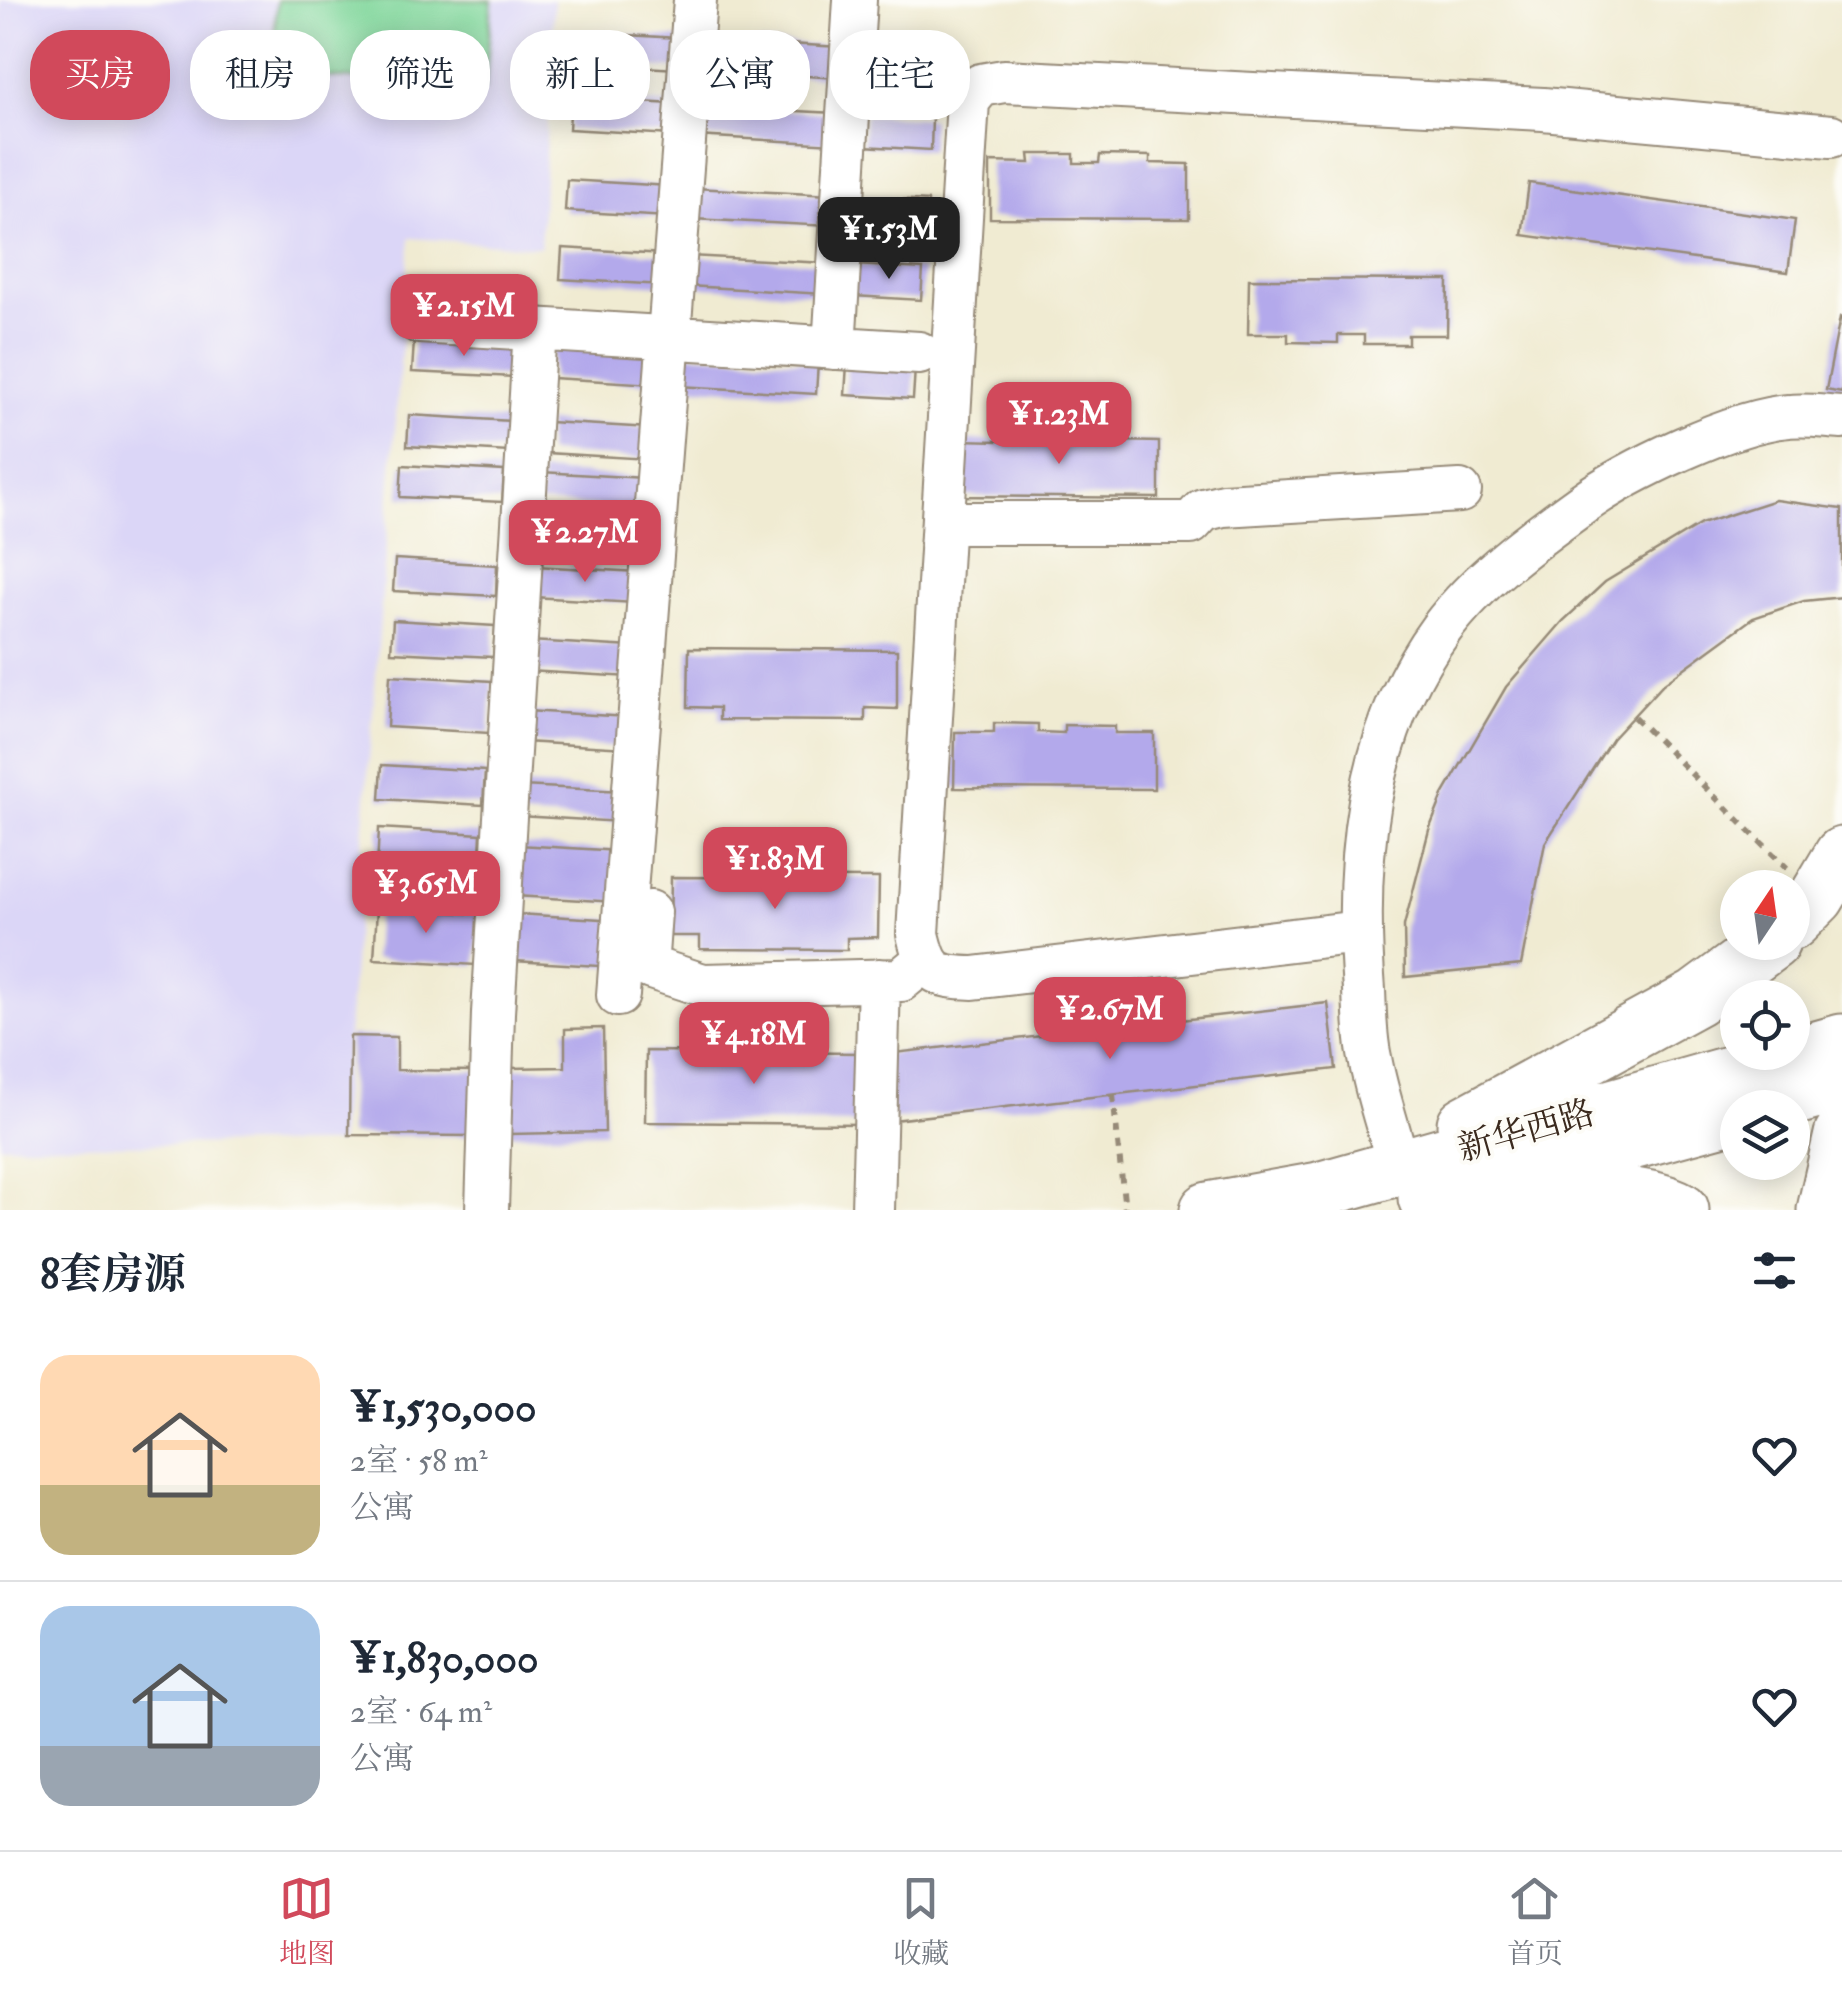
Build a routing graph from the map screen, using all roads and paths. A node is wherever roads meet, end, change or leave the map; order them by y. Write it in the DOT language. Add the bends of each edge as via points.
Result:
graph roads {
  1 [pos="696,0"];
  2 [pos="856,0"];
  3 [pos="1830,136"];
  4 [pos="418,322"];
  5 [pos="535,329"];
  6 [pos="670,338"];
  7 [pos="834,348"];
  8 [pos="918,354"];
  9 [pos="1842,418"];
  10 [pos="686,472"];
  11 [pos="1460,491"];
  12 [pos="943,523"];
  13 [pos="1634,717"];
  14 [pos="1817,891"];
  15 [pos="1359,932"];
  16 [pos="924,960"];
  17 [pos="1748,960"];
  18 [pos="879,980"];
  19 [pos="618,995"];
  20 [pos="1842,1042"];
  21 [pos="1842,1084"];
  22 [pos="1810,1093"];
  23 [pos="1113,1095"];
  24 [pos="1720,1116"];
  25 [pos="1842,1135"];
  26 [pos="1384,1182"];
  27 [pos="487,1210"];
  28 [pos="873,1210"];
  29 [pos="1125,1210"];
  30 [pos="1208,1210"];
  31 [pos="1437,1210"];
  32 [pos="1681,1210"];
  33 [pos="1825,1210"];
  1 -- 6 [label="lane"];
  2 -- 7 [label="lane"];
  3 -- 12 [label="lane" via="1523,108 1004,80 982,85 968,101"];
  4 -- 5 [label="lane"];
  5 -- 6 [label="lane"];
  5 -- 27 [label="lane"];
  6 -- 7 [label="lane"];
  6 -- 19 [label="lane"];
  7 -- 8 [label="lane"];
  9 -- 15 [label="lane" via="1786,416 1618,479 1477,588 1441,629 1390,726 1360,865"];
  10 -- 18 [label="lane" via="646,954 651,968 703,985"];
  11 -- 12 [label="lane" via="1223,505 1203,510 1191,523"];
  12 -- 16 [label="lane" via="918,934"];
  13 -- 14 [label="path"];
  15 -- 16 [label="lane" via="973,978 936,974"];
  15 -- 26 [label="lane"];
  16 -- 18 [label="lane" via="901,980"];
  17 -- 26 [label="main road" via="1696,998"];
  18 -- 28 [label="lane"];
  20 -- 26 [label="main road, 新华西路"];
  21 -- 22 [label="main road"];
  23 -- 29 [label="path"];
  24 -- 26 [label="main road, 新华西路"];
  25 -- 33 [label="main road"];
  26 -- 30 [label="main road, 新华西路"];
  31 -- 32 [label="main road" via="1556,1192"];
}
